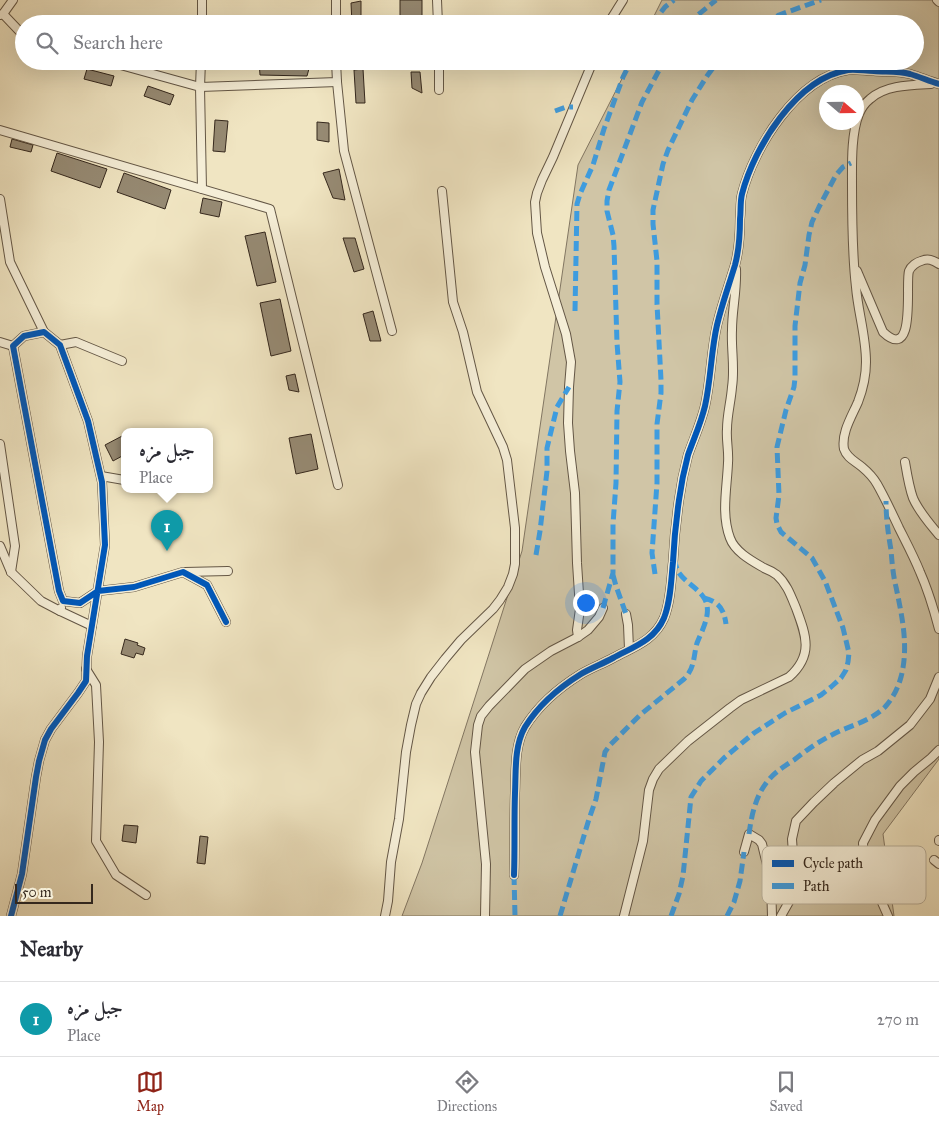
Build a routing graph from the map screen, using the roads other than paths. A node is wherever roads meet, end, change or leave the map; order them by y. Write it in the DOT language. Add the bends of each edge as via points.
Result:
graph roads {
  1 [pos="13,0"];
  2 [pos="202,0"];
  3 [pos="336,0"];
  4 [pos="437,0"];
  5 [pos="623,0"];
  6 [pos="2,14"];
  7 [pos="202,15"];
  8 [pos="336,15"];
  9 [pos="438,15"];
  10 [pos="614,15"];
  11 [pos="15,27"];
  12 [pos="139,70"];
  13 [pos="201,70"];
  14 [pos="336,70"];
  15 [pos="439,70"];
  16 [pos="589,70"];
  17 [pos="336,82"];
  18 [pos="939,84"];
  19 [pos="200,87"];
  20 [pos="439,90"];
  21 [pos="0,130"];
  22 [pos="202,189"];
  23 [pos="442,191"];
  24 [pos="0,199"];
  25 [pos="735,262"];
  26 [pos="939,264"];
  27 [pos="855,266"];
  28 [pos="392,331"];
  29 [pos="44,332"];
  30 [pos="0,342"];
  31 [pos="60,345"];
  32 [pos="13,346"];
  33 [pos="122,360"];
  34 [pos="0,444"];
  35 [pos="905,462"];
  36 [pos="101,476"];
  37 [pos="121,479"];
  38 [pos="338,484"];
  39 [pos="939,535"];
  40 [pos="0,546"];
  41 [pos="228,571"];
  42 [pos="11,572"];
  43 [pos="183,572"];
  44 [pos="98,591"];
  45 [pos="63,601"];
  46 [pos="603,608"];
  47 [pos="60,611"];
  48 [pos="626,614"];
  49 [pos="226,622"];
  50 [pos="92,626"];
  51 [pos="939,629"];
  52 [pos="578,637"];
  53 [pos="629,649"];
  54 [pos="86,670"];
  55 [pos="939,677"];
  56 [pos="939,750"];
  57 [pos="763,846"];
  58 [pos="792,846"];
  59 [pos="863,846"];
  60 [pos="744,852"];
  61 [pos="514,875"];
  62 [pos="146,896"];
  63 [pos="788,904"];
  64 [pos="883,904"];
  65 [pos="11,916"];
  66 [pos="385,916"];
  67 [pos="486,916"];
  68 [pos="624,916"];
  69 [pos="780,916"];
  70 [pos="888,916"];
  1 -- 6 [label="street"];
  2 -- 7 [label="street"];
  3 -- 8 [label="street"];
  4 -- 9 [label="street"];
  5 -- 10 [label="street"];
  6 -- 11 [label="street"];
  12 -- 19 [label="street"];
  13 -- 19 [label="street"];
  14 -- 17 [label="street"];
  15 -- 20 [label="street"];
  16 -- 52 [label="street" via="535,202 545,267 566,334 571,362 568,424 575,493 580,609"];
  17 -- 19 [label="street"];
  17 -- 28 [label="street" via="344,151"];
  18 -- 25 [label="street" via="901,72 847,70 821,80 805,91 772,128 749,173 741,197"];
  18 -- 27 [label="street" via="885,90 870,98 859,114 852,163"];
  19 -- 22 [label="street"];
  21 -- 22 [label="street"];
  22 -- 38 [label="street" via="270,208"];
  23 -- 66 [label="street" via="453,302 477,392 504,447 507,460 515,528 515,564 508,587 493,610 445,659 416,704 406,752"];
  24 -- 29 [label="street" via="10,262"];
  25 -- 53 [label="street" via="718,324 705,408 683,474 668,607 651,637"];
  25 -- 68 [label="street" via="725,515 731,540 741,553 775,573 787,587 802,625 806,648 801,664 789,677 741,700 688,741 659,769 650,790 643,841"];
  26 -- 27 [label="street" via="920,261 909,271 906,325 904,333 895,339 883,332"];
  27 -- 51 [label="street" via="866,348 865,376 846,431 844,448 852,461 880,488 920,572"];
  29 -- 31 [label="street"];
  29 -- 32 [label="street" via="24,336"];
  30 -- 32 [label="street"];
  31 -- 33 [label="street" via="76,342"];
  31 -- 36 [label="street" via="88,421"];
  32 -- 45 [label="street"];
  34 -- 42 [label="street" via="16,546"];
  35 -- 39 [label="street" via="913,497"];
  36 -- 37 [label="street"];
  36 -- 44 [label="street" via="105,545"];
  40 -- 42 [label="street"];
  41 -- 43 [label="street"];
  42 -- 47 [label="street" via="41,601"];
  43 -- 44 [label="street" via="134,587"];
  43 -- 49 [label="street" via="207,585"];
  44 -- 45 [label="street" via="80,602"];
  44 -- 50 [label="street"];
  45 -- 47 [label="street"];
  46 -- 52 [label="street" via="594,624"];
  47 -- 50 [label="street"];
  48 -- 53 [label="street"];
  50 -- 54 [label="street"];
  52 -- 67 [label="street" via="525,669 489,706 478,725 475,752 486,864"];
  53 -- 61 [label="street" via="568,683 539,709 521,734 516,759"];
  54 -- 62 [label="street" via="96,685 99,742 96,841 116,875"];
  54 -- 65 [label="street" via="86,680 45,740 36,777 22,874"];
  55 -- 58 [label="street" via="930,699 910,725 834,783 796,821"];
  56 -- 59 [label="street" via="900,786 875,820"];
  57 -- 60 [label="street" via="748,834"];
  63 -- 69 [label="street"];
  64 -- 70 [label="street"];
}
